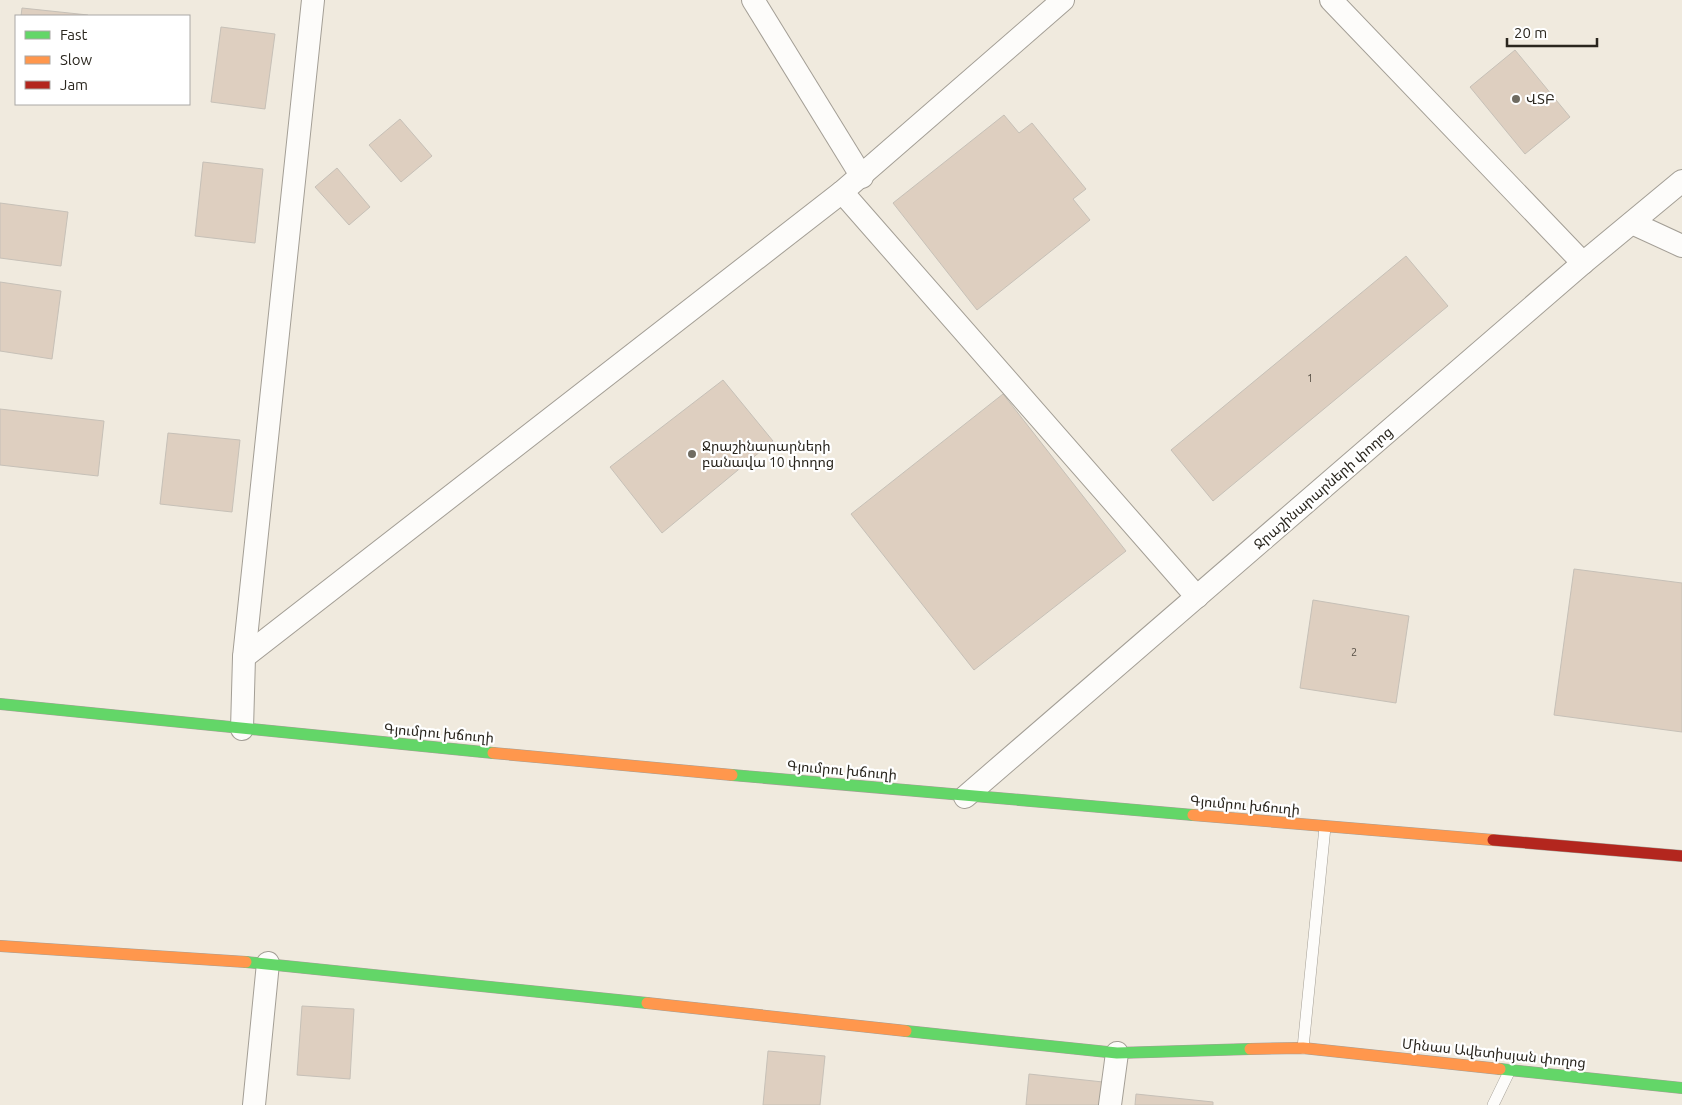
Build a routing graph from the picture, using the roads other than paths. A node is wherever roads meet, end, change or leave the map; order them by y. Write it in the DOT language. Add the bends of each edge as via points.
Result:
graph roads {
  1 [pos="313,0"];
  2 [pos="753,0"];
  3 [pos="1063,0"];
  4 [pos="1331,0"];
  5 [pos="862,177"];
  6 [pos="1682,181"];
  7 [pos="842,192"];
  8 [pos="1632,223"];
  9 [pos="1682,246"];
  10 [pos="1583,263"];
  11 [pos="1197,596"];
  12 [pos="244,658"];
  13 [pos="0,704"];
  14 [pos="242,729"];
  15 [pos="965,797"];
  16 [pos="1325,827"];
  17 [pos="1682,856"];
  18 [pos="0,946"];
  19 [pos="268,963"];
  20 [pos="1303,1048"];
  21 [pos="1117,1053"];
  22 [pos="1510,1070"];
  23 [pos="1682,1088"];
  24 [pos="254,1105"];
  25 [pos="1110,1105"];
  26 [pos="1494,1105"];
  1 -- 12 [label="street"];
  2 -- 5 [label="street"];
  3 -- 5 [label="street"];
  4 -- 10 [label="street"];
  5 -- 7 [label="street"];
  6 -- 8 [label="street, Ջրաշինարարների փողոց"];
  7 -- 11 [label="street"];
  7 -- 12 [label="street"];
  8 -- 9 [label="street"];
  8 -- 10 [label="street, Ջրաշինարարների փողոց"];
  10 -- 11 [label="street, Ջրաշինարարների փողոց"];
  11 -- 15 [label="street, Ջրաշինարարների փողոց"];
  12 -- 14 [label="street"];
  13 -- 14 [label="street, Գյումրու խճուղի"];
  14 -- 15 [label="street, Գյումրու խճուղի"];
  15 -- 16 [label="street, Գյումրու խճուղի"];
  16 -- 17 [label="street, Գյումրու խճուղի"];
  16 -- 20 [label="lane"];
  18 -- 19 [label="street, Մինաս Ավետիսյան փողոց"];
  19 -- 21 [label="street, Մինաս Ավետիսյան փողոց"];
  19 -- 24 [label="street"];
  20 -- 21 [label="street, Մինաս Ավետիսյան փողոց"];
  20 -- 22 [label="street, Մինաս Ավետիսյան փողոց"];
  21 -- 25 [label="street"];
  22 -- 23 [label="street, Մինաս Ավետիսյան փողոց"];
  22 -- 26 [label="lane"];
}
